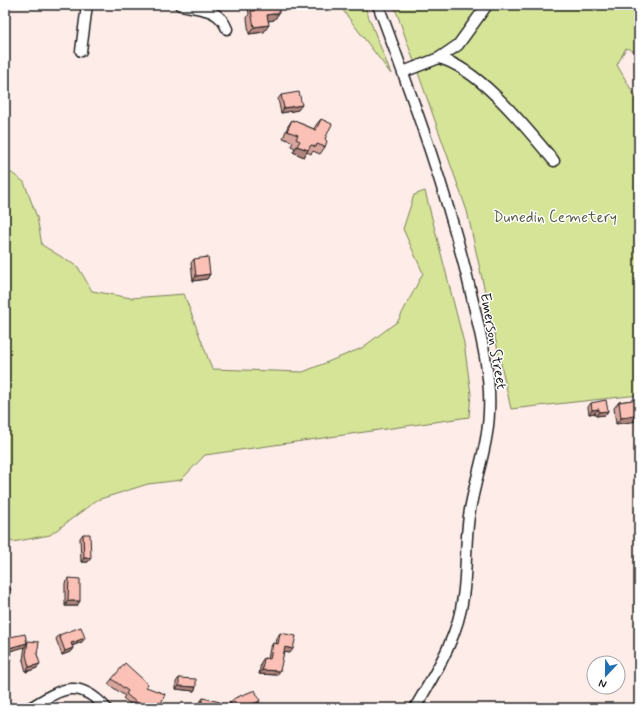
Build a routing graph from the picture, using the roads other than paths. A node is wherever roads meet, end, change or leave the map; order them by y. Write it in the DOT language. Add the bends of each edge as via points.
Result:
graph roads {
  1 [pos="87,5"];
  2 [pos="180,5"];
  3 [pos="378,5"];
  4 [pos="487,5"];
  5 [pos="227,29"];
  6 [pos="81,51"];
  7 [pos="439,58"];
  8 [pos="403,72"];
  9 [pos="554,161"];
  10 [pos="30,708"];
  11 [pos="106,708"];
  12 [pos="415,708"];
  1 -- 6 [label="street"];
  2 -- 5 [label="street" via="217,14"];
  3 -- 8 [label="street, Emerson Street"];
  4 -- 7 [label="street" via="458,45"];
  7 -- 8 [label="street"];
  7 -- 9 [label="street" via="450,61 486,86"];
  8 -- 12 [label="street, Emerson Street" via="433,156 465,266 482,344 489,398 488,425 469,517 461,611 447,649"];
  10 -- 11 [label="street" via="60,691 75,689 91,694"];
}
